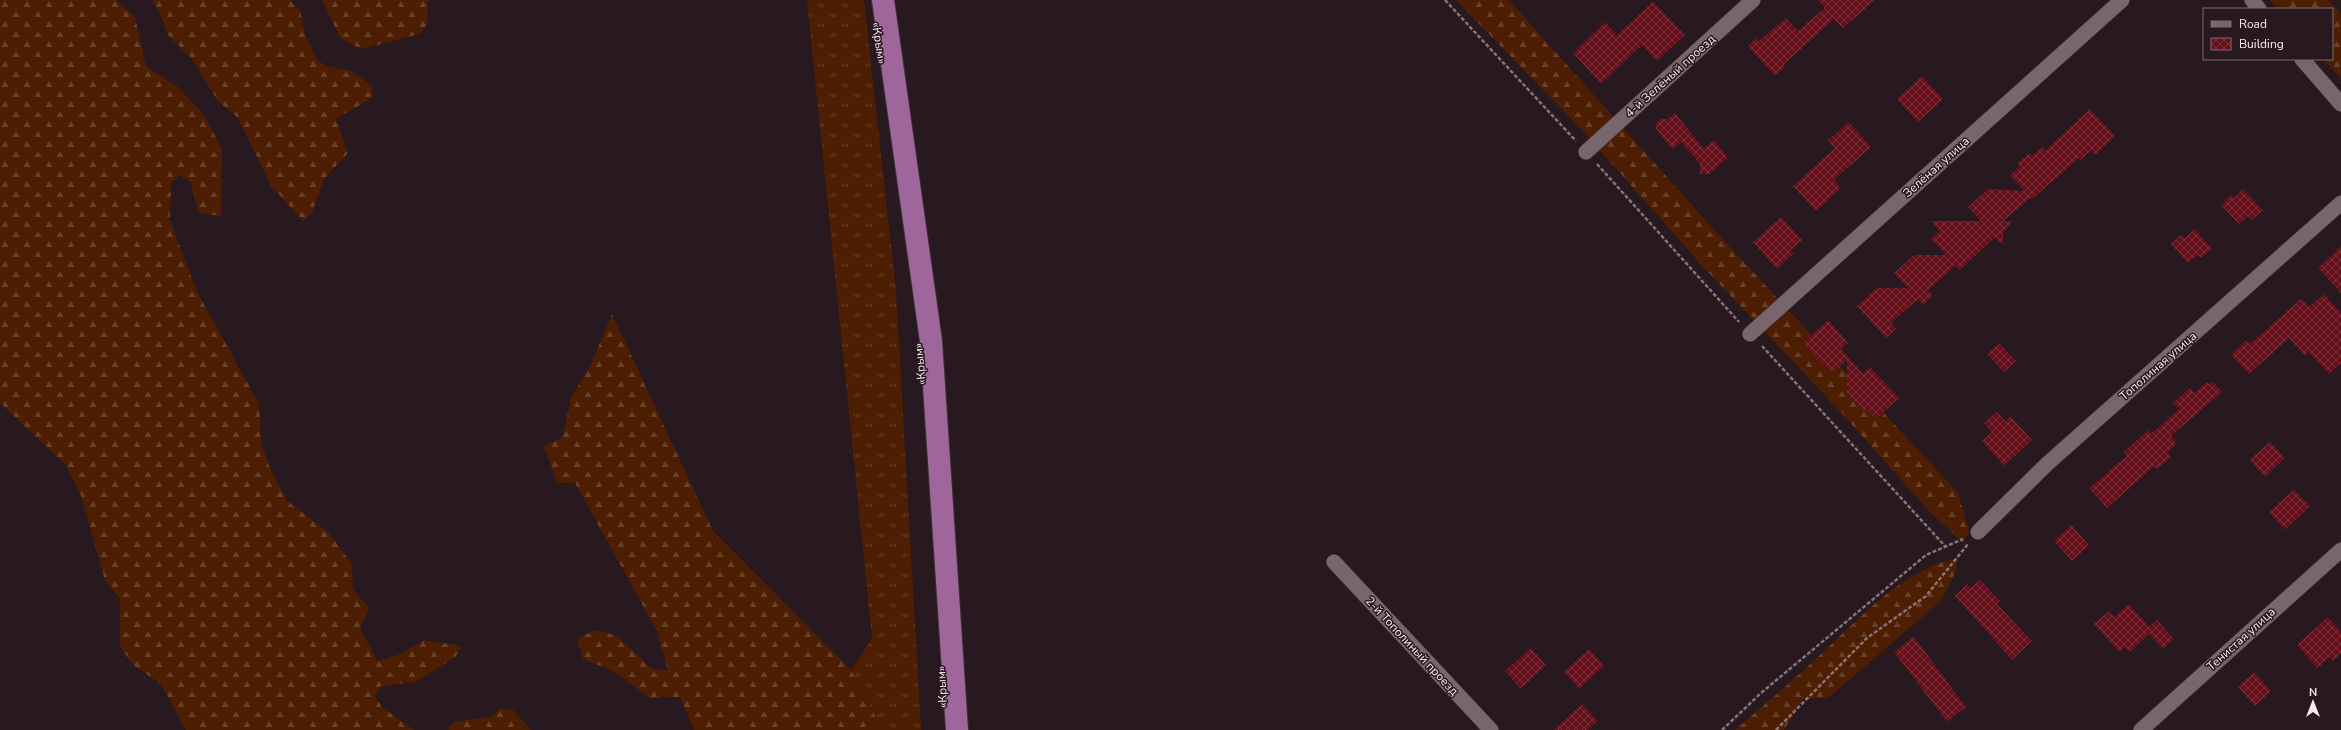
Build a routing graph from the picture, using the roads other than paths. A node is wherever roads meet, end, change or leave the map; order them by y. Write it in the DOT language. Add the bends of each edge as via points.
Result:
graph roads {
  1 [pos="873,0"];
  2 [pos="883,0"];
  3 [pos="1753,0"];
  4 [pos="2122,0"];
  5 [pos="2252,0"];
  6 [pos="2258,8"];
  7 [pos="2303,60"];
  8 [pos="2341,104"];
  9 [pos="1586,152"];
  10 [pos="2341,203"];
  11 [pos="1750,334"];
  12 [pos="1978,532"];
  13 [pos="2341,550"];
  14 [pos="1334,562"];
  15 [pos="2142,729"];
  16 [pos="945,730"];
  17 [pos="957,730"];
  18 [pos="1491,730"];
  1 -- 16 [label="highway, «Крым»" via="911,265 934,530"];
  2 -- 17 [label="highway" via="931,341"];
  3 -- 9 [label="street, 4-й Зелёный проезд"];
  4 -- 11 [label="street, Зелёная улица"];
  5 -- 6 [label="street"];
  7 -- 8 [label="street"];
  10 -- 12 [label="street, Тополиная улица" via="2047,464"];
  13 -- 15 [label="street, Тенистая улица"];
  14 -- 18 [label="street, 2-й Тополиный проезд"];
}
